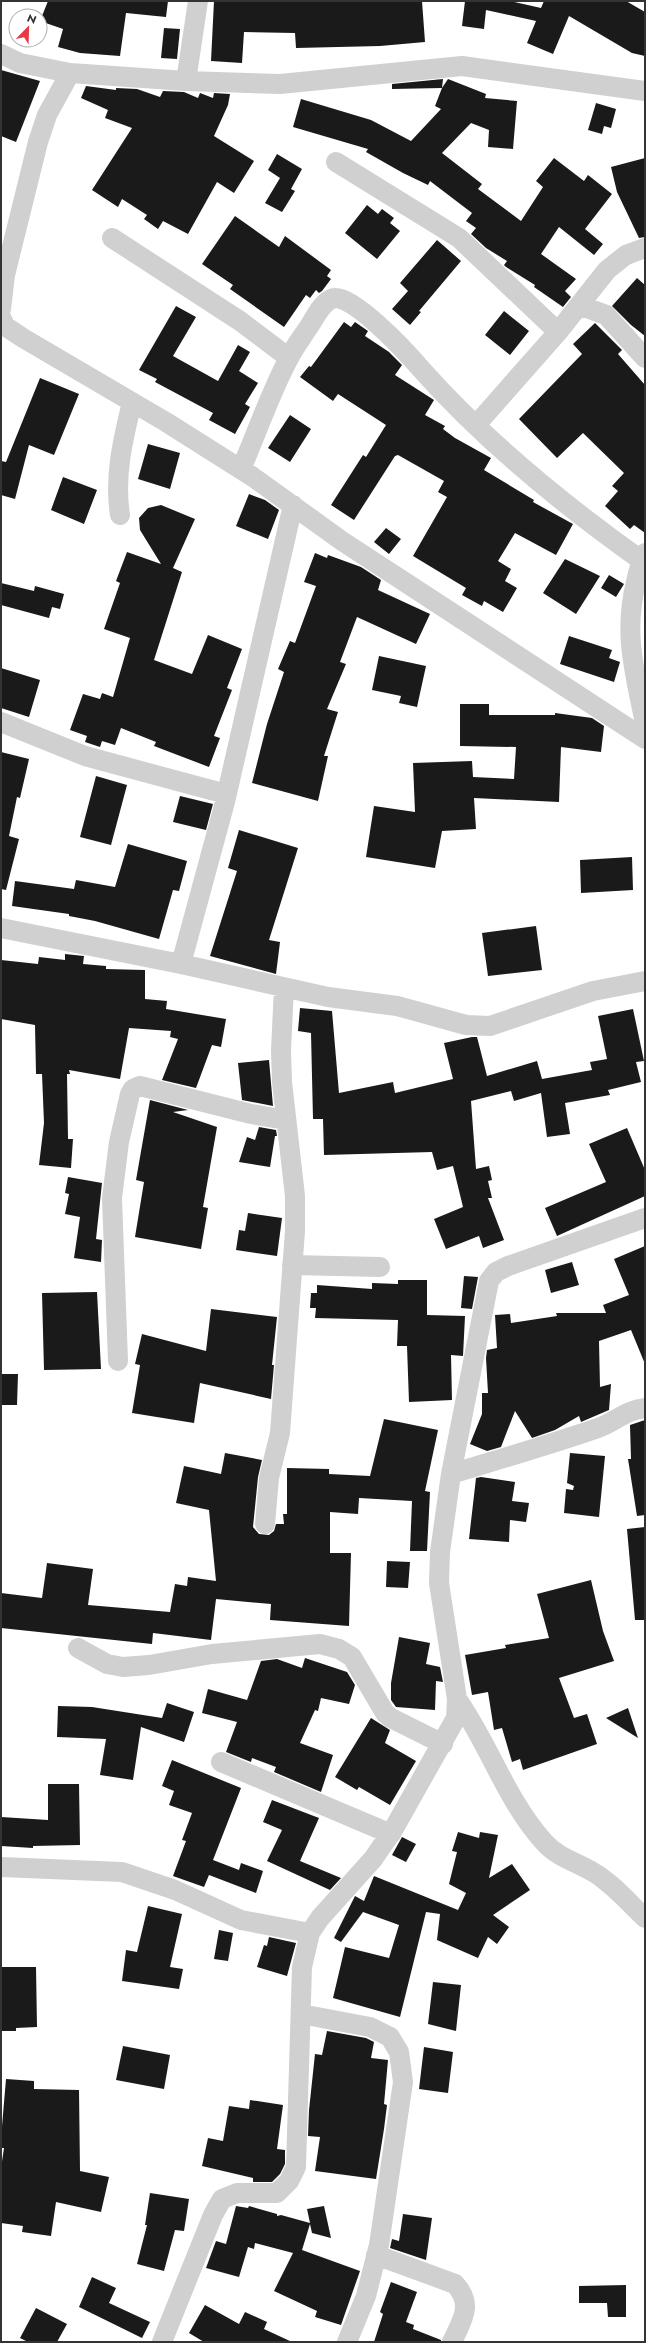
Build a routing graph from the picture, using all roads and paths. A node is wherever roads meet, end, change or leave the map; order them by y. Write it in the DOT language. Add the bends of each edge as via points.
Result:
graph roads {
  1 [pos="198,1"];
  2 [pos="1,54"];
  3 [pos="70,73"];
  4 [pos="186,81"];
  5 [pos="645,91"];
  6 [pos="336,162"];
  7 [pos="112,238"];
  8 [pos="645,248"];
  9 [pos="579,305"];
  10 [pos="1,309"];
  11 [pos="1,317"];
  12 [pos="558,332"];
  13 [pos="289,358"];
  14 [pos="645,358"];
  15 [pos="132,402"];
  16 [pos="476,425"];
  17 [pos="241,469"];
  18 [pos="293,505"];
  19 [pos="120,515"];
  20 [pos="643,557"];
  21 [pos="1,722"];
  22 [pos="645,724"];
  23 [pos="645,739"];
  24 [pos="226,794"];
  25 [pos="1,928"];
  26 [pos="181,964"];
  27 [pos="645,981"];
  28 [pos="284,987"];
  29 [pos="286,1120"];
  30 [pos="645,1218"];
  31 [pos="292,1265"];
  32 [pos="380,1267"];
  33 [pos="118,1361"];
  34 [pos="645,1408"];
  35 [pos="451,1474"];
  36 [pos="265,1524"];
  37 [pos="78,1648"];
  38 [pos="457,1699"];
  39 [pos="443,1744"];
  40 [pos="221,1762"];
  41 [pos="391,1834"];
  42 [pos="1,1867"];
  43 [pos="645,1918"];
  44 [pos="310,1933"];
  45 [pos="301,2014"];
  46 [pos="376,2255"];
  47 [pos="162,2342"];
  48 [pos="347,2342"];
  49 [pos="452,2342"];
  1 -- 4 [label="street"];
  2 -- 3 [label="street" via="20,63"];
  3 -- 4 [label="street"];
  3 -- 10 [label="street" via="48,115 38,142 5,275"];
  4 -- 5 [label="street" via="280,84 462,66"];
  6 -- 12 [label="street" via="459,238"];
  7 -- 13 [label="street" via="240,321"];
  8 -- 9 [label="street" via="626,254 607,270"];
  9 -- 12 [label="street"];
  9 -- 14 [label="street" via="606,315"];
  11 -- 15 [label="street" via="6,326 23,338"];
  12 -- 16 [label="street"];
  13 -- 16 [label="street" via="322,307 331,298 347,300 406,352 442,393"];
  13 -- 17 [label="street"];
  15 -- 17 [label="street"];
  15 -- 19 [label="street" via="118,459 116,493"];
  16 -- 20 [label="street" via="588,522"];
  17 -- 18 [label="street"];
  18 -- 23 [label="street" via="342,541"];
  18 -- 24 [label="street"];
  20 -- 22 [label="street" via="630,606 629,643"];
  21 -- 24 [label="street" via="85,756"];
  24 -- 26 [label="street"];
  25 -- 26 [label="street"];
  26 -- 28 [label="street"];
  27 -- 28 [label="street" via="593,991 490,1026 466,1025 397,1006 328,997"];
  28 -- 29 [label="street" via="281,1050"];
  29 -- 31 [label="street" via="294,1196 295,1231"];
  29 -- 33 [label="street" via="251,1114 140,1086 133,1089 119,1142 112,1198"];
  30 -- 35 [label="street" via="496,1272 489,1281"];
  31 -- 32 [label="street"];
  31 -- 36 [label="street" via="281,1426 269,1478"];
  34 -- 35 [label="street" via="630,1410 614,1423"];
  35 -- 38 [label="street" via="440,1552 439,1584"];
  37 -- 39 [label="street" via="107,1664 123,1667 212,1654 320,1644 339,1649 352,1657 391,1718"];
  38 -- 39 [label="street" via="456,1718"];
  38 -- 43 [label="street" via="499,1773 534,1830 545,1843 558,1854 604,1879"];
  39 -- 41 [label="street"];
  40 -- 41 [label="street"];
  41 -- 44 [label="street"];
  42 -- 44 [label="street" via="122,1872 174,1890 241,1920"];
  44 -- 45 [label="street" via="302,1967"];
  45 -- 46 [label="street" via="370,2027 390,2037 399,2052 403,2082"];
  45 -- 47 [label="street" via="296,2167 289,2181 278,2193 237,2193 222,2199 213,2215"];
  46 -- 48 [label="street" via="366,2296"];
  46 -- 49 [label="street" via="455,2284 464,2294 465,2312"];
}
